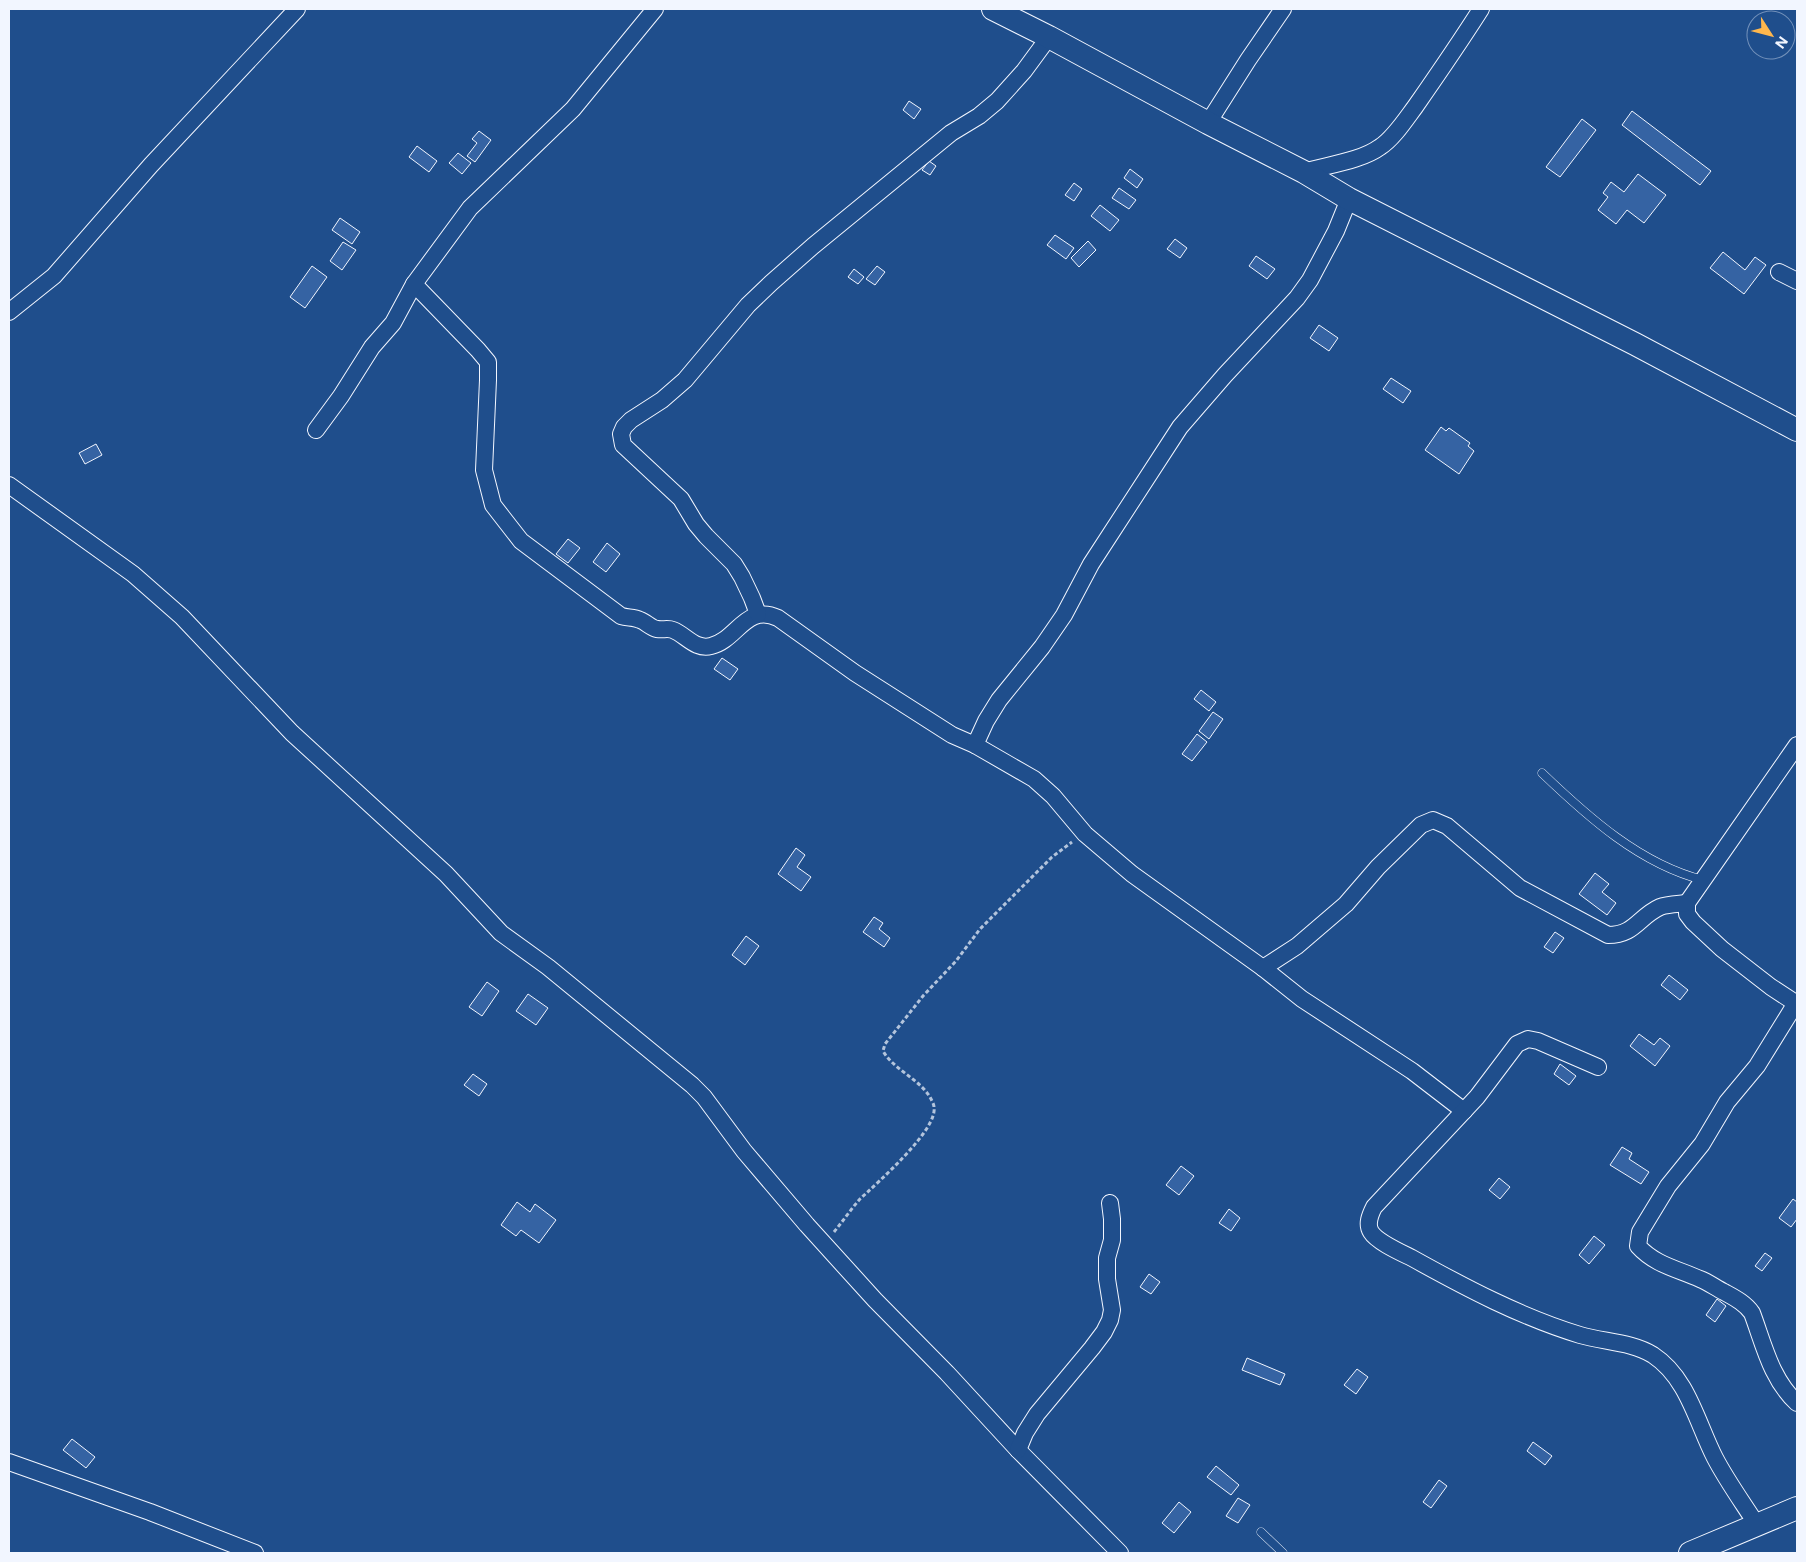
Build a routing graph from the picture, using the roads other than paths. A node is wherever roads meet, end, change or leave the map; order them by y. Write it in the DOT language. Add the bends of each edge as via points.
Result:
graph roads {
  1 [pos="297,9"];
  2 [pos="655,9"];
  3 [pos="993,9"];
  4 [pos="1283,9"];
  5 [pos="1482,9"];
  6 [pos="1049,37"];
  7 [pos="1208,123"];
  8 [pos="1304,172"];
  9 [pos="1349,199"];
  10 [pos="1779,272"];
  11 [pos="1797,281"];
  12 [pos="414,284"];
  13 [pos="9,312"];
  14 [pos="316,430"];
  15 [pos="1797,430"];
  16 [pos="9,485"];
  17 [pos="758,614"];
  18 [pos="975,745"];
  19 [pos="1797,745"];
  20 [pos="1542,773"];
  21 [pos="1703,880"];
  22 [pos="1687,903"];
  23 [pos="1263,968"];
  24 [pos="1797,1004"];
  25 [pos="1598,1067"];
  26 [pos="1464,1110"];
  27 [pos="1110,1203"];
  28 [pos="1797,1403"];
  29 [pos="1018,1450"];
  30 [pos="9,1462"];
  31 [pos="1797,1508"];
  32 [pos="1757,1525"];
  33 [pos="1260,1532"];
  34 [pos="255,1553"];
  35 [pos="1120,1553"];
  36 [pos="1283,1553"];
  37 [pos="1690,1553"];
  1 -- 13 [label="street" via="151,165 59,270"];
  2 -- 12 [label="street" via="573,109 470,208"];
  3 -- 6 [label="main road"];
  4 -- 7 [label="street"];
  5 -- 8 [label="street" via="1456,50 1381,147 1360,157"];
  6 -- 7 [label="main road"];
  6 -- 17 [label="street" via="997,101 951,133 813,246 748,305 685,380 624,427 621,434 623,445 681,499 706,536 734,564"];
  7 -- 8 [label="main road"];
  8 -- 9 [label="main road"];
  9 -- 15 [label="main road"];
  9 -- 18 [label="street" via="1310,280 1180,426 1092,564 1064,615 999,700"];
  10 -- 11 [label="street"];
  12 -- 14 [label="street" via="393,323 372,347"];
  12 -- 17 [label="street" via="488,362 484,470 493,505 521,541 622,616 639,619 657,629 670,629 700,646 716,644"];
  16 -- 29 [label="street" via="133,574 182,618 292,733 446,874 501,933 548,967 692,1085 806,1225"];
  17 -- 18 [label="street" via="778,618 855,674 952,735"];
  18 -- 23 [label="street" via="1034,778 1085,834 1132,874"];
  19 -- 21 [label="street"];
  20 -- 21 [label="lane" via="1609,833 1667,868"];
  21 -- 22 [label="street"];
  22 -- 23 [label="street" via="1662,906 1628,932 1608,935 1520,888 1448,826 1433,820 1421,825 1378,866 1346,904 1297,946"];
  22 -- 24 [label="street" via="1687,914 1693,922 1722,949"];
  23 -- 26 [label="street" via="1302,999 1412,1071"];
  24 -- 28 [label="street" via="1757,1066 1727,1102 1702,1144 1668,1186 1640,1232 1638,1246 1647,1256 1701,1279 1749,1309 1772,1370"];
  25 -- 26 [label="street" via="1528,1039 1517,1044"];
  26 -- 32 [label="street" via="1374,1207 1368,1222 1374,1236 1470,1290 1518,1312 1581,1335 1653,1355 1680,1383 1714,1457"];
  27 -- 29 [label="street" via="1112,1240 1107,1258 1107,1280 1112,1310 1110,1320 1092,1348 1037,1414"];
  29 -- 35 [label="street"];
  30 -- 34 [label="street"];
  31 -- 32 [label="main road"];
  32 -- 37 [label="main road"];
  33 -- 36 [label="lane"];
}
